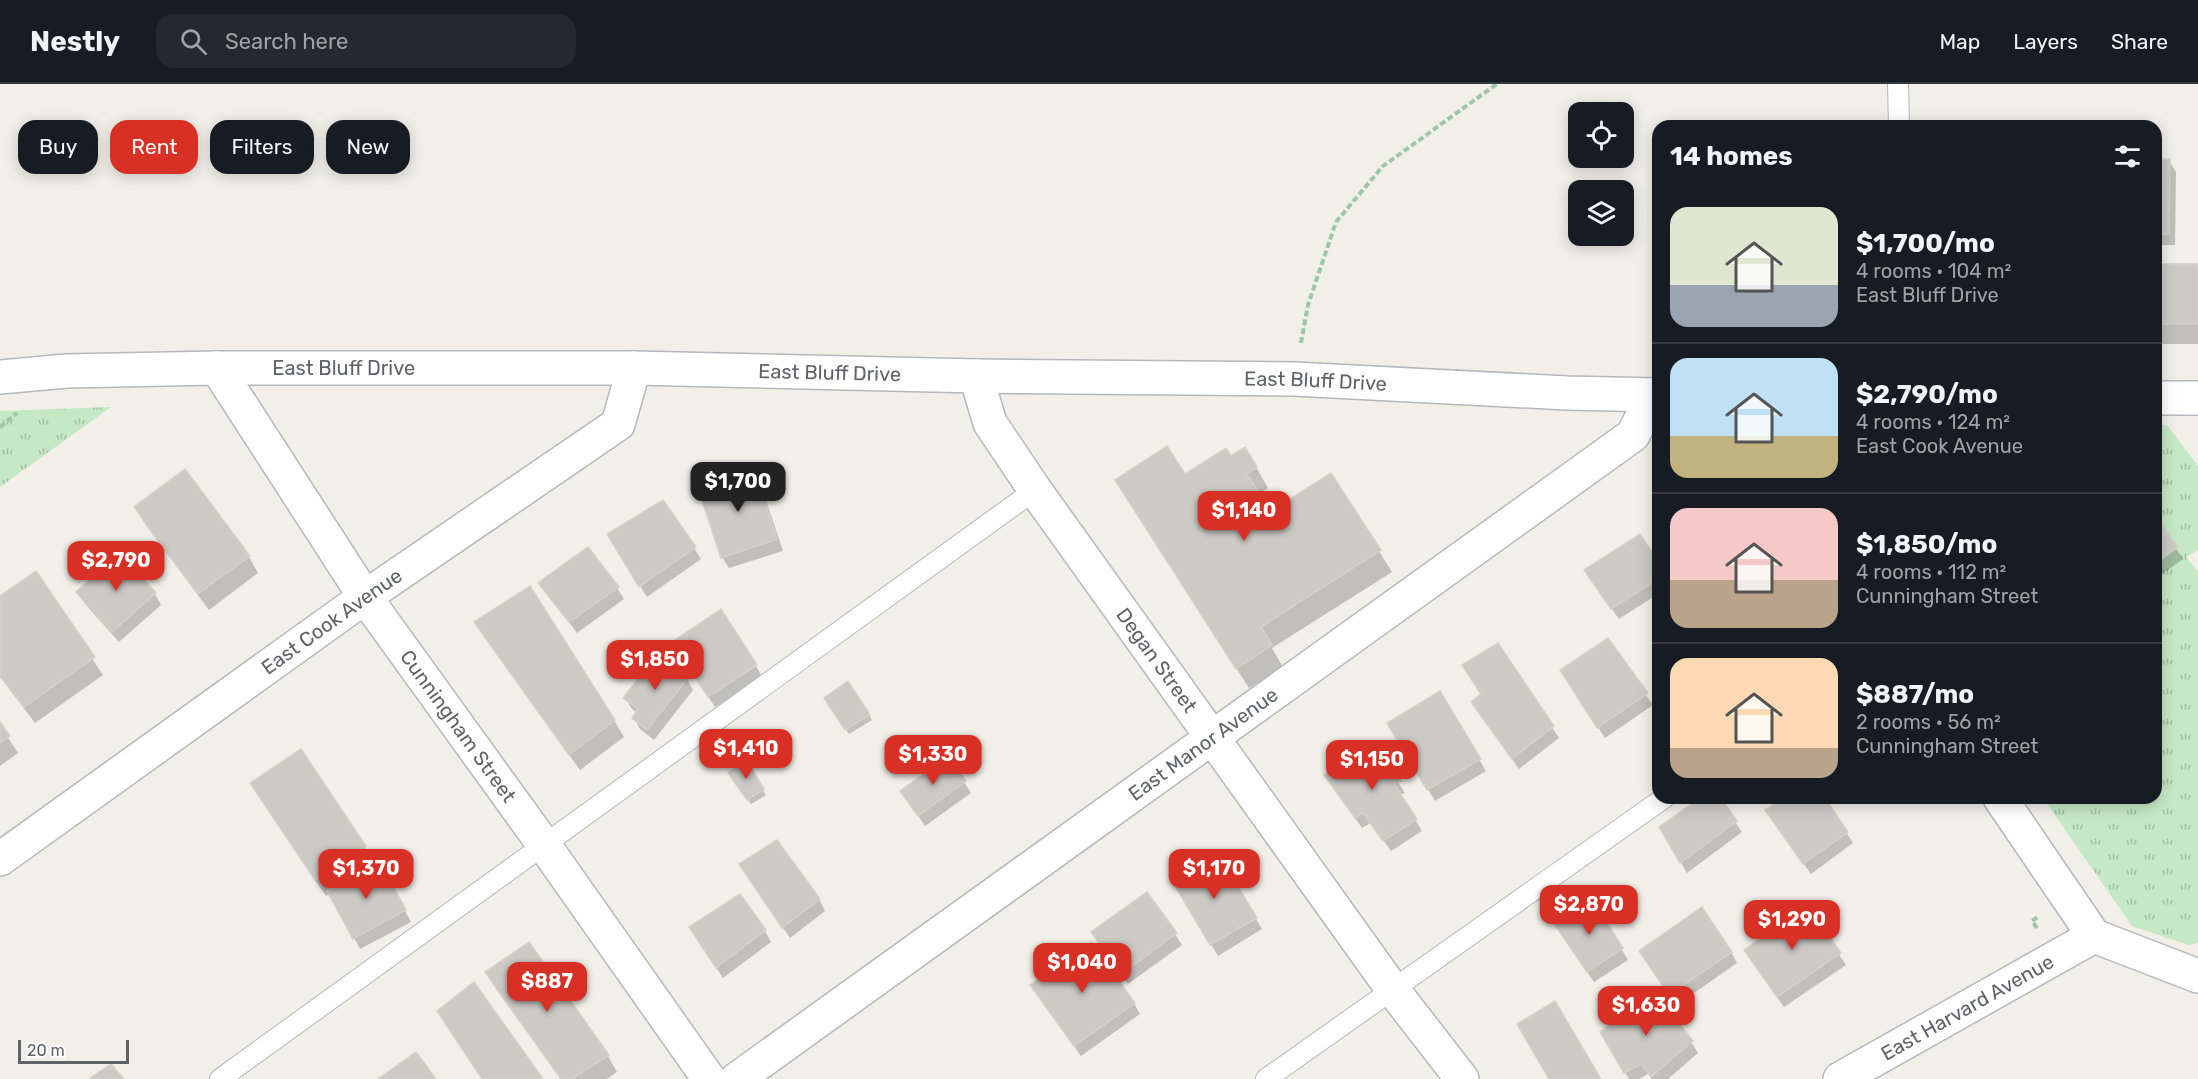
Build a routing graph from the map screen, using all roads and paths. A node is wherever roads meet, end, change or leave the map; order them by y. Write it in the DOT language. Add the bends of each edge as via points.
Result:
graph roads {
  1 [pos="1497,84"];
  2 [pos="1898,84"];
  3 [pos="1899,120"];
  4 [pos="217,368"];
  5 [pos="633,368"];
  6 [pos="976,376"];
  7 [pos="0,377"];
  8 [pos="1294,379"];
  9 [pos="1652,395"];
  10 [pos="2162,398"];
  11 [pos="2198,398"];
  12 [pos="1652,400"];
  13 [pos="1035,490"];
  14 [pos="365,597"];
  15 [pos="1211,737"];
  16 [pos="1656,804"];
  17 [pos="2004,804"];
  18 [pos="544,844"];
  19 [pos="0,859"];
  20 [pos="2094,936"];
  21 [pos="2198,976"];
  22 [pos="1393,990"];
  23 [pos="219,1079"];
  24 [pos="709,1079"];
  25 [pos="737,1079"];
  26 [pos="1266,1079"];
  27 [pos="1462,1079"];
  28 [pos="1840,1079"];
  1 -- 8 [label="path" via="1383,166 1336,222 1308,306"];
  2 -- 3 [label="lane"];
  4 -- 5 [label="street, East Bluff Drive"];
  4 -- 7 [label="street, East Bluff Drive" via="66,371"];
  4 -- 14 [label="street, Cunningham Street"];
  5 -- 6 [label="street, East Bluff Drive"];
  5 -- 14 [label="street, East Cook Avenue" via="618,424"];
  6 -- 8 [label="street, East Bluff Drive"];
  6 -- 13 [label="street, Degan Street" via="990,423"];
  8 -- 9 [label="street, East Bluff Drive"];
  10 -- 11 [label="street"];
  12 -- 15 [label="street, East Manor Avenue" via="1633,435"];
  13 -- 15 [label="street, Degan Street"];
  13 -- 18 [label="lane"];
  14 -- 18 [label="street, Cunningham Street"];
  14 -- 19 [label="street, East Cook Avenue"];
  15 -- 22 [label="street, Degan Street"];
  15 -- 25 [label="street, East Manor Avenue"];
  16 -- 22 [label="lane"];
  17 -- 20 [label="street"];
  18 -- 23 [label="lane"];
  18 -- 24 [label="street, Cunningham Street"];
  20 -- 21 [label="street"];
  20 -- 28 [label="street, East Harvard Avenue"];
  22 -- 26 [label="lane"];
  22 -- 27 [label="street, Degan Street"];
}
